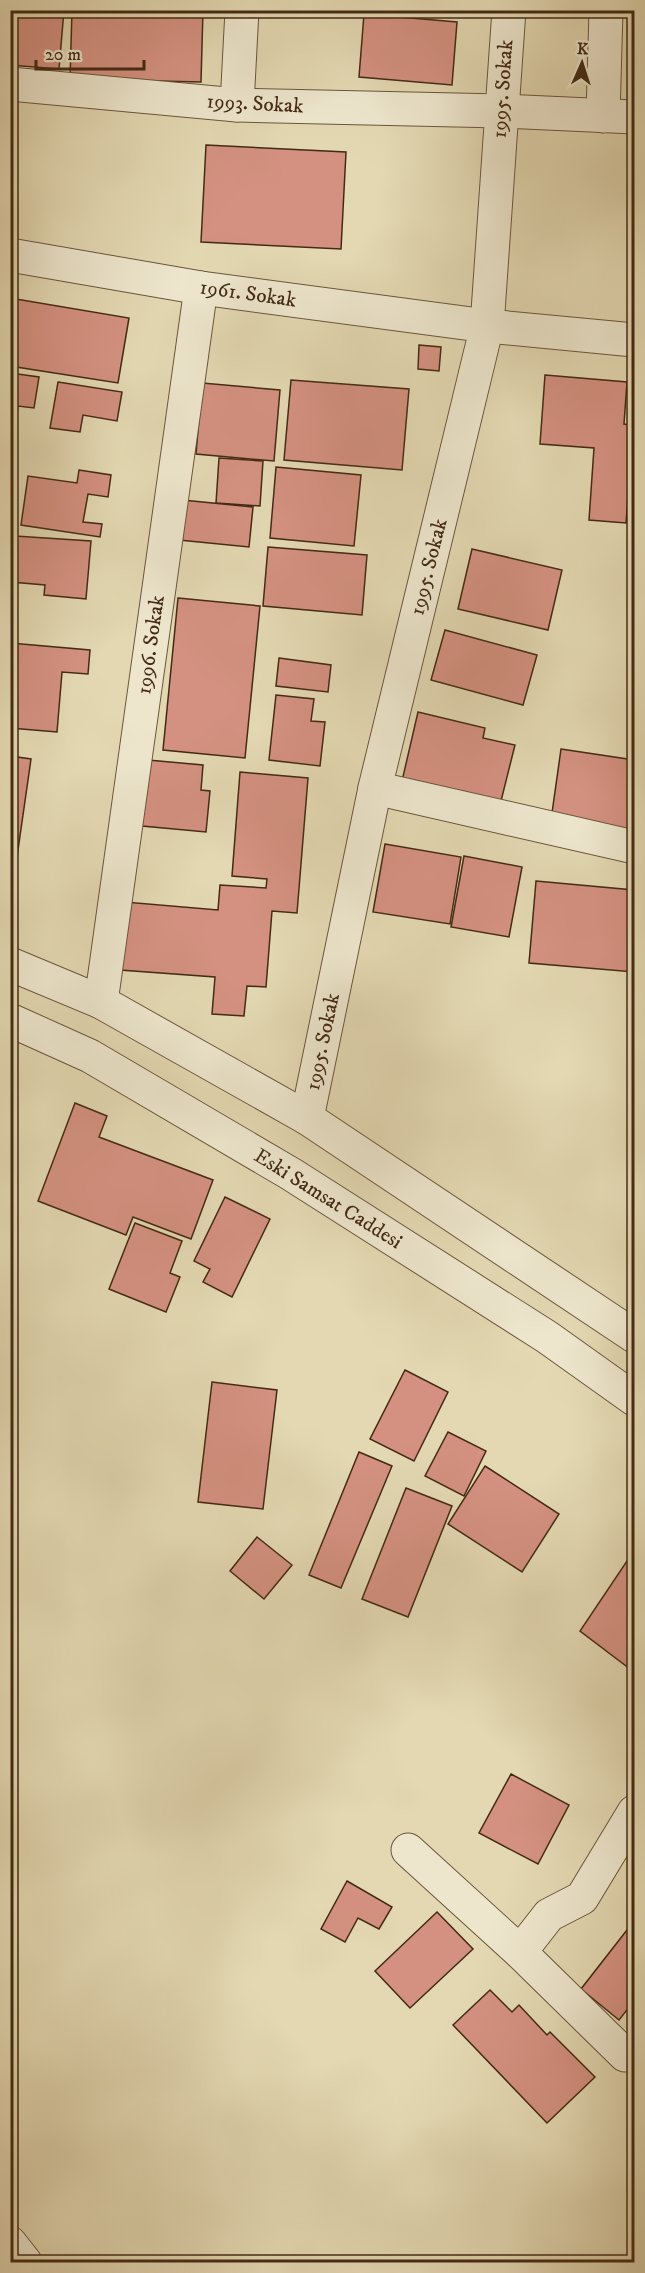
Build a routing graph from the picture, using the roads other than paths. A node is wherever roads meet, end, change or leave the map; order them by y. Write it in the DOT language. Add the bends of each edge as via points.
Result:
graph roads {
  1 [pos="242,10"];
  2 [pos="509,10"];
  3 [pos="606,10"];
  4 [pos="10,84"];
  5 [pos="237,105"];
  6 [pos="501,111"];
  7 [pos="619,116"];
  8 [pos="10,255"];
  9 [pos="201,288"];
  10 [pos="487,326"];
  11 [pos="634,340"];
  12 [pos="375,788"];
  13 [pos="634,847"];
  14 [pos="10,964"];
  15 [pos="101,1002"];
  16 [pos="10,1020"];
  17 [pos="307,1118"];
  18 [pos="634,1336"];
  19 [pos="634,1398"];
  20 [pos="634,1812"];
  21 [pos="408,1850"];
  22 [pos="520,1952"];
  23 [pos="625,2055"];
  24 [pos="10,2243"];
  25 [pos="26,2262"];
  1 -- 5 [label="street"];
  2 -- 6 [label="street, 1995. Sokak"];
  3 -- 7 [label="street"];
  4 -- 5 [label="street, 1993. Sokak"];
  5 -- 6 [label="street, 1993. Sokak"];
  6 -- 7 [label="street, 1993. Sokak"];
  6 -- 10 [label="street, 1995. Sokak"];
  8 -- 9 [label="street, 1961. Sokak"];
  9 -- 10 [label="street, 1961. Sokak"];
  9 -- 15 [label="street, 1996. Sokak"];
  10 -- 11 [label="street, 1961. Sokak"];
  10 -- 12 [label="street, 1995. Sokak"];
  12 -- 13 [label="street"];
  12 -- 17 [label="street, 1995. Sokak"];
  14 -- 15 [label="street"];
  15 -- 17 [label="street"];
  16 -- 19 [label="street, Eski Samsat Caddesi" via="90,1056 291,1174 547,1337"];
  17 -- 18 [label="street"];
  20 -- 22 [label="street" via="582,1898 549,1916"];
  21 -- 22 [label="street"];
  22 -- 23 [label="street"];
  24 -- 25 [label="street"];
}
